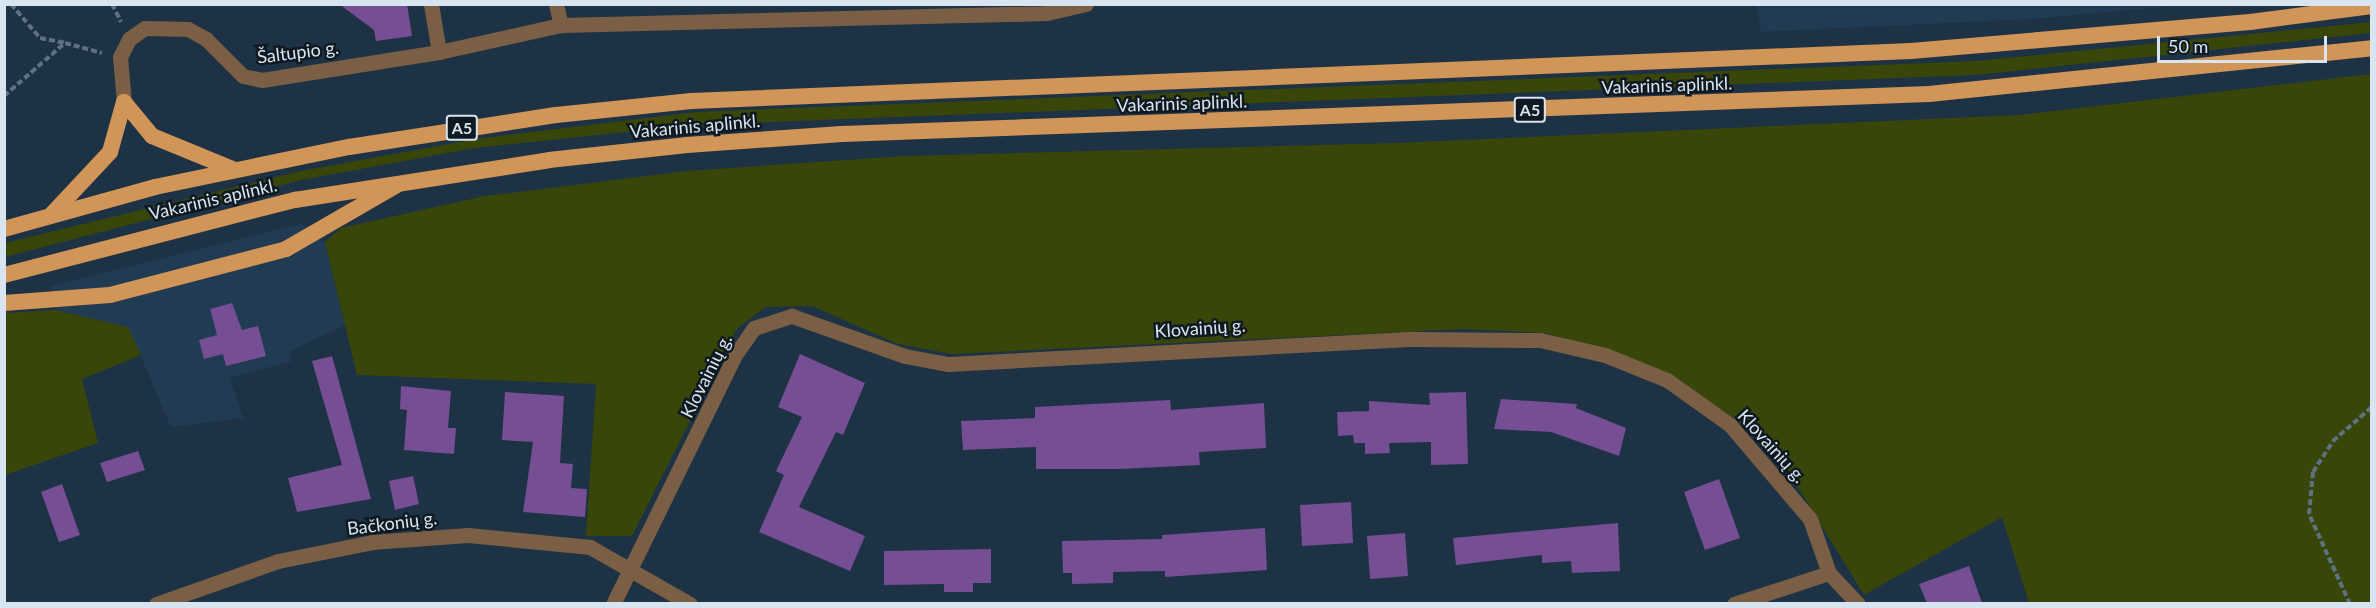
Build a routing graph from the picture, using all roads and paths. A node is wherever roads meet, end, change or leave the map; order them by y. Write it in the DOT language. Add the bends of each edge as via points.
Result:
graph roads {
  1 [pos="12,4"];
  2 [pos="431,4"];
  3 [pos="556,4"];
  4 [pos="1086,4"];
  5 [pos="2372,6"];
  6 [pos="561,25"];
  7 [pos="65,43"];
  8 [pos="2372,48"];
  9 [pos="439,52"];
  10 [pos="120,57"];
  11 [pos="4,96"];
  12 [pos="124,102"];
  13 [pos="236,170"];
  14 [pos="405,181"];
  15 [pos="50,216"];
  16 [pos="4,229"];
  17 [pos="4,275"];
  18 [pos="4,303"];
  19 [pos="2372,406"];
  20 [pos="632,573"];
  21 [pos="1829,573"];
  22 [pos="156,603"];
  23 [pos="613,603"];
  24 [pos="690,603"];
  25 [pos="1734,603"];
  26 [pos="1858,603"];
  27 [pos="2350,603"];
  1 -- 7 [label="path" via="40,38"];
  2 -- 9 [label="street"];
  3 -- 6 [label="street"];
  4 -- 6 [label="street, Šaltupio g." via="1047,13"];
  5 -- 13 [label="highway, Vakarinis aplinkl. / A5" via="2250,22 1911,51 691,101 468,127"];
  6 -- 9 [label="street, Šaltupio g."];
  7 -- 10 [label="path"];
  7 -- 11 [label="path"];
  8 -- 14 [label="highway, Vakarinis aplinkl. / A5" via="1929,94 842,134 549,160"];
  9 -- 10 [label="street, Šaltupio g." via="262,80 243,76 206,39 166,24 145,28 129,39"];
  10 -- 12 [label="street"];
  12 -- 13 [label="highway" via="152,136"];
  12 -- 15 [label="highway" via="110,152"];
  13 -- 15 [label="highway, Vakarinis aplinkl. / A5"];
  14 -- 17 [label="highway, Vakarinis aplinkl. / A5" via="194,223"];
  14 -- 18 [label="highway" via="285,249 110,295"];
  15 -- 16 [label="highway, Vakarinis aplinkl. / A5"];
  19 -- 27 [label="path" via="2333,441 2313,471 2309,514"];
  20 -- 21 [label="street, Klovainių g." via="735,355 754,328 792,316 905,356 948,364 1413,339 1540,340 1605,355 1667,380 1730,425 1810,519"];
  20 -- 22 [label="street, Bačkonių g." via="590,547 468,535 372,542 278,561"];
  20 -- 23 [label="street, Klovainių g."];
  20 -- 24 [label="street, Bačkonių g."];
  21 -- 25 [label="street"];
  21 -- 26 [label="street"];
}
